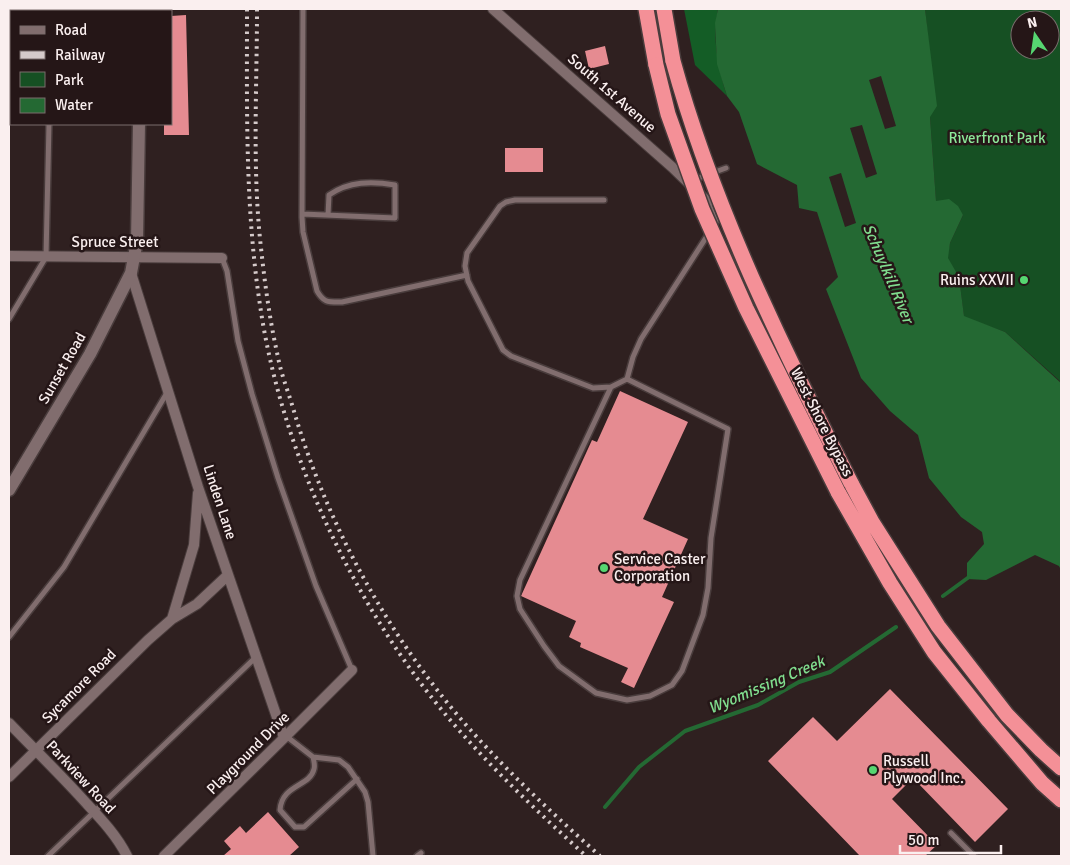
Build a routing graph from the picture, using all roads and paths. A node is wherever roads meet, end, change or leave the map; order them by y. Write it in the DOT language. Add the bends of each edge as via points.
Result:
graph roads {
  1 [pos="304,9"];
  2 [pos="493,9"];
  3 [pos="646,9"];
  4 [pos="664,9"];
  5 [pos="49,125"];
  6 [pos="139,125"];
  7 [pos="726,168"];
  8 [pos="688,182"];
  9 [pos="604,200"];
  10 [pos="708,202"];
  11 [pos="302,214"];
  12 [pos="328,215"];
  13 [pos="9,256"];
  14 [pos="46,257"];
  15 [pos="135,258"];
  16 [pos="222,258"];
  17 [pos="131,273"];
  18 [pos="467,275"];
  19 [pos="9,318"];
  20 [pos="628,380"];
  21 [pos="611,387"];
  22 [pos="168,391"];
  23 [pos="198,487"];
  24 [pos="9,490"];
  25 [pos="228,575"];
  26 [pos="172,619"];
  27 [pos="9,637"];
  28 [pos="257,656"];
  29 [pos="352,670"];
  30 [pos="9,723"];
  31 [pos="286,737"];
  32 [pos="36,751"];
  33 [pos="313,758"];
  34 [pos="1061,768"];
  35 [pos="9,777"];
  36 [pos="357,779"];
  37 [pos="1061,800"];
  38 [pos="94,812"];
  39 [pos="951,833"];
  40 [pos="48,856"];
  41 [pos="127,856"];
  42 [pos="164,856"];
  43 [pos="373,856"];
  44 [pos="974,856"];
  1 -- 11 [label="lane"];
  2 -- 8 [label="street, South 1st Avenue"];
  3 -- 37 [label="highway, West Shore Bypass, bridge" via="668,114 702,209 746,308 838,492 934,652 1042,783"];
  4 -- 34 [label="highway, West Shore Bypass, bridge" via="686,108 719,203 810,404 851,483 938,626 1007,715"];
  5 -- 14 [label="lane"];
  6 -- 15 [label="street, Sunset Road"];
  7 -- 8 [label="lane"];
  8 -- 10 [label="street, South 1st Avenue"];
  9 -- 18 [label="lane" via="506,202 467,253 464,266"];
  10 -- 20 [label="lane" via="716,222 642,339 633,357"];
  11 -- 12 [label="lane"];
  11 -- 18 [label="lane" via="316,291 327,302 342,302"];
  12 -- 12 [label="lane" via="395,218 395,184 377,182 341,187 329,195"];
  13 -- 14 [label="street, Spruce Street"];
  14 -- 15 [label="street, Spruce Street"];
  14 -- 19 [label="lane"];
  15 -- 16 [label="street, Spruce Street"];
  15 -- 17 [label="street, Sunset Road"];
  16 -- 29 [label="lane" via="238,341 278,478 316,586"];
  17 -- 22 [label="street, Linden Lane"];
  17 -- 24 [label="street, Sunset Road" via="90,354"];
  18 -- 21 [label="lane" via="504,350 511,356 593,388"];
  20 -- 21 [label="lane"];
  20 -- 21 [label="lane" via="728,429 703,615 682,670 672,685 650,696 627,700 596,693 559,666 520,609 517,596 520,580"];
  22 -- 23 [label="street, Linden Lane"];
  22 -- 27 [label="lane" via="64,568"];
  23 -- 25 [label="street, Linden Lane"];
  23 -- 26 [label="street" via="194,545"];
  25 -- 26 [label="street, Sycamore Road" via="197,604"];
  25 -- 28 [label="street, Linden Lane"];
  26 -- 32 [label="street, Sycamore Road" via="124,662"];
  28 -- 31 [label="street, Linden Lane"];
  28 -- 38 [label="lane"];
  29 -- 31 [label="street, Playground Drive"];
  30 -- 32 [label="street, Parkview Road"];
  31 -- 33 [label="lane"];
  31 -- 42 [label="street, Playground Drive"];
  32 -- 35 [label="street, Sycamore Road"];
  32 -- 38 [label="street, Parkview Road"];
  33 -- 36 [label="lane" via="339,760"];
  33 -- 36 [label="lane" via="314,769 309,778 290,790 281,801 280,810 295,827 304,827"];
  36 -- 43 [label="lane" via="368,802"];
  38 -- 40 [label="lane"];
  38 -- 41 [label="street, Parkview Road" via="119,840"];
  39 -- 44 [label="lane"];
}
